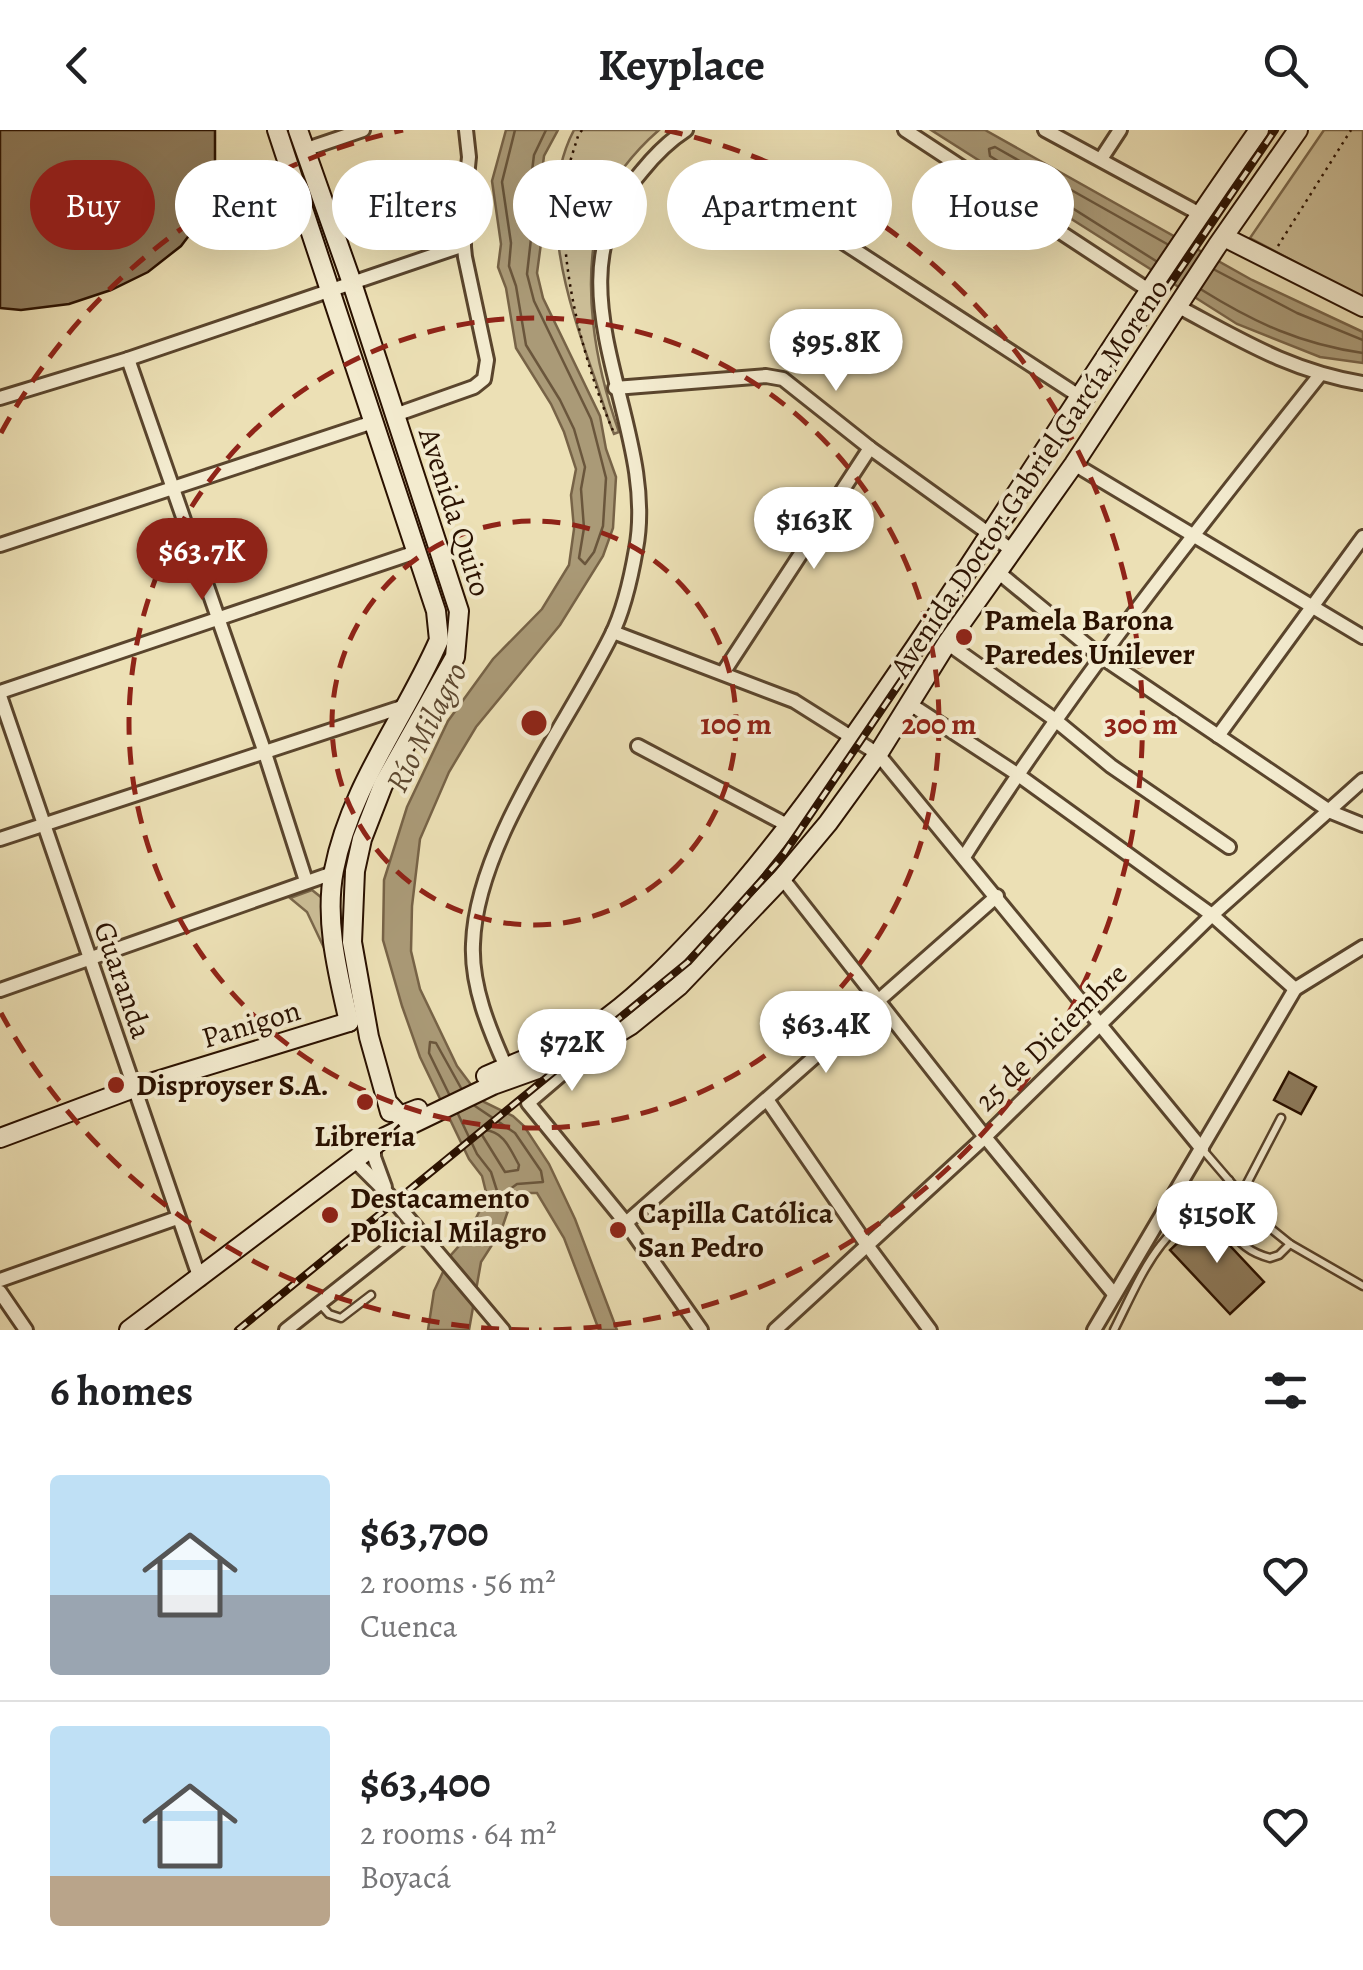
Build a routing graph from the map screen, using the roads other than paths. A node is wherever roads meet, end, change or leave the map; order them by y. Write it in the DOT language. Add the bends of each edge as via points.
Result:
graph roads {
  1 [pos="277,130"];
  2 [pos="298,130"];
  3 [pos="363,130"];
  4 [pos="686,130"];
  5 [pos="905,130"];
  6 [pos="1045,130"];
  7 [pos="1120,130"];
  8 [pos="1260,130"];
  9 [pos="1298,130"];
  10 [pos="467,133"];
  11 [pos="304,150"];
  12 [pos="1101,159"];
  13 [pos="466,160"];
  14 [pos="1195,221"];
  15 [pos="1221,242"];
  16 [pos="449,250"];
  17 [pos="465,250"];
  18 [pos="855,250"];
  19 [pos="352,282"];
  20 [pos="1154,284"];
  21 [pos="332,289"];
  22 [pos="1180,302"];
  23 [pos="1363,306"];
  24 [pos="128,359"];
  25 [pos="1319,376"];
  26 [pos="1363,383"];
  27 [pos="615,388"];
  28 [pos="0,398"];
  29 [pos="1082,398"];
  30 [pos="395,415"];
  31 [pos="373,422"];
  32 [pos="870,448"];
  33 [pos="1074,464"];
  34 [pos="172,488"];
  35 [pos="991,534"];
  36 [pos="1193,534"];
  37 [pos="1363,537"];
  38 [pos="0,545"];
  39 [pos="1013,550"];
  40 [pos="416,552"];
  41 [pos="998,572"];
  42 [pos="1313,606"];
  43 [pos="219,620"];
  44 [pos="613,632"];
  45 [pos="1363,637"];
  46 [pos="946,643"];
  47 [pos="1100,656"];
  48 [pos="723,673"];
  49 [pos="0,694"];
  50 [pos="910,704"];
  51 [pos="405,706"];
  52 [pos="1054,719"];
  53 [pos="1218,736"];
  54 [pos="858,739"];
  55 [pos="638,746"];
  56 [pos="264,750"];
  57 [pos="878,754"];
  58 [pos="1017,774"];
  59 [pos="1363,780"];
  60 [pos="1330,812"];
  61 [pos="41,823"];
  62 [pos="1363,825"];
  63 [pos="789,826"];
  64 [pos="0,839"];
  65 [pos="1229,847"];
  66 [pos="964,857"];
  67 [pos="334,873"];
  68 [pos="782,878"];
  69 [pos="306,882"];
  70 [pos="997,896"];
  71 [pos="1212,915"];
  72 [pos="1363,947"];
  73 [pos="89,956"];
  74 [pos="1295,989"];
  75 [pos="0,990"];
  76 [pos="880,999"];
  77 [pos="349,1022"];
  78 [pos="1100,1024"];
  79 [pos="369,1037"];
  80 [pos="588,1052"];
  81 [pos="506,1067"];
  82 [pos="490,1080"];
  83 [pos="134,1088"];
  84 [pos="768,1101"];
  85 [pos="405,1114"];
  86 [pos="1281,1118"];
  87 [pos="984,1137"];
  88 [pos="0,1138"];
  89 [pos="380,1141"];
  90 [pos="1202,1149"];
  91 [pos="354,1161"];
  92 [pos="1229,1180"];
  93 [pos="388,1194"];
  94 [pos="1241,1195"];
  95 [pos="1223,1197"];
  96 [pos="177,1218"];
  97 [pos="626,1223"];
  98 [pos="416,1227"];
  99 [pos="1290,1244"];
  100 [pos="867,1246"];
  101 [pos="200,1279"];
  102 [pos="0,1280"];
  103 [pos="1363,1286"];
  104 [pos="0,1292"];
  105 [pos="371,1294"];
  106 [pos="1114,1294"];
  107 [pos="319,1303"];
  108 [pos="289,1329"];
  109 [pos="26,1330"];
  110 [pos="129,1330"];
  111 [pos="503,1330"];
  112 [pos="701,1330"];
  113 [pos="775,1330"];
  114 [pos="930,1330"];
  115 [pos="1094,1330"];
  116 [pos="1114,1330"];
  1 -- 21 [label="main road, Avenida Quito"];
  2 -- 11 [label="main road, Avenida Quito"];
  3 -- 11 [label="street"];
  4 -- 27 [label="street" via="632,182 604,240 600,288"];
  5 -- 20 [label="street"];
  6 -- 12 [label="street"];
  7 -- 12 [label="street"];
  8 -- 14 [label="main road, Avenida Doctor Gabriel García Moreno"];
  9 -- 15 [label="main road, Avenida Doctor Gabriel García Moreno"];
  10 -- 13 [label="street"];
  11 -- 19 [label="main road, Avenida Quito"];
  12 -- 14 [label="street"];
  14 -- 20 [label="main road, Avenida Doctor Gabriel García Moreno"];
  15 -- 22 [label="main road, Avenida Doctor Gabriel García Moreno"];
  15 -- 23 [label="main road"];
  16 -- 19 [label="street"];
  17 -- 30 [label="street" via="487,360 484,379"];
  18 -- 29 [label="street"];
  19 -- 21 [label="street"];
  19 -- 30 [label="main road, Avenida Quito"];
  20 -- 29 [label="main road, Avenida Doctor Gabriel García Moreno"];
  21 -- 24 [label="street"];
  21 -- 31 [label="main road, Avenida Quito"];
  22 -- 25 [label="street" via="1265,353"];
  22 -- 33 [label="main road, Avenida Doctor Gabriel García Moreno"];
  24 -- 28 [label="street"];
  24 -- 34 [label="street"];
  25 -- 26 [label="street"];
  25 -- 36 [label="street"];
  27 -- 32 [label="street" via="783,379"];
  27 -- 44 [label="street" via="640,498 637,544"];
  29 -- 35 [label="main road, Avenida Doctor Gabriel García Moreno"];
  30 -- 79 [label="main road, Avenida Quito" via="460,626 454,657 370,815 355,870 352,942"];
  31 -- 34 [label="street"];
  31 -- 40 [label="main road, Avenida Quito"];
  32 -- 35 [label="street"];
  32 -- 48 [label="street"];
  33 -- 36 [label="street"];
  33 -- 39 [label="main road, Avenida Doctor Gabriel García Moreno"];
  34 -- 38 [label="street"];
  34 -- 43 [label="street"];
  35 -- 39 [label="street"];
  35 -- 54 [label="main road, Avenida Doctor Gabriel García Moreno"];
  36 -- 42 [label="street"];
  36 -- 47 [label="street"];
  37 -- 42 [label="street"];
  39 -- 41 [label="main road, Avenida Doctor Gabriel García Moreno"];
  40 -- 43 [label="street"];
  40 -- 51 [label="main road, Avenida Quito" via="439,640"];
  41 -- 46 [label="main road, Avenida Doctor Gabriel García Moreno"];
  41 -- 47 [label="street"];
  42 -- 45 [label="street"];
  42 -- 53 [label="street"];
  43 -- 49 [label="street"];
  43 -- 56 [label="street"];
  44 -- 48 [label="street"];
  44 -- 81 [label="street" via="501,837 479,900 474,966"];
  46 -- 50 [label="main road, Avenida Doctor Gabriel García Moreno"];
  46 -- 52 [label="street"];
  47 -- 52 [label="street"];
  47 -- 53 [label="street"];
  48 -- 54 [label="street" via="794,701"];
  49 -- 61 [label="street, Guaranda"];
  50 -- 57 [label="main road, Avenida Doctor Gabriel García Moreno"];
  50 -- 58 [label="street"];
  51 -- 56 [label="street"];
  51 -- 67 [label="main road, Avenida Quito" via="355,807"];
  52 -- 58 [label="street"];
  52 -- 65 [label="street"];
  53 -- 60 [label="street"];
  54 -- 57 [label="street"];
  54 -- 63 [label="main road, Avenida Doctor Gabriel García Moreno"];
  55 -- 63 [label="street"];
  56 -- 61 [label="street"];
  56 -- 69 [label="street"];
  57 -- 66 [label="street"];
  57 -- 68 [label="main road, Avenida Doctor Gabriel García Moreno"];
  58 -- 66 [label="street"];
  58 -- 71 [label="street"];
  59 -- 60 [label="street, 25 de Diciembre"];
  60 -- 62 [label="street"];
  60 -- 71 [label="street, 25 de Diciembre"];
  61 -- 64 [label="street"];
  61 -- 73 [label="street, Guaranda"];
  63 -- 81 [label="main road, Avenida Doctor Gabriel García Moreno" via="664,970 576,1039"];
  66 -- 70 [label="street"];
  67 -- 69 [label="street"];
  67 -- 77 [label="main road, Avenida Quito" via="332,929"];
  68 -- 76 [label="street"];
  68 -- 80 [label="main road, Avenida Doctor Gabriel García Moreno" via="679,986"];
  69 -- 73 [label="street"];
  70 -- 76 [label="street"];
  70 -- 78 [label="street"];
  71 -- 74 [label="street"];
  71 -- 78 [label="street, 25 de Diciembre"];
  72 -- 74 [label="street"];
  73 -- 75 [label="street"];
  73 -- 83 [label="street, Guaranda"];
  74 -- 90 [label="street"];
  76 -- 84 [label="street"];
  76 -- 87 [label="street"];
  77 -- 79 [label="main road"];
  77 -- 83 [label="main road, Panigon"];
  78 -- 87 [label="street, 25 de Diciembre"];
  78 -- 90 [label="street"];
  79 -- 85 [label="main road, Avenida Quito"];
  80 -- 82 [label="main road, Avenida Doctor Gabriel García Moreno"];
  80 -- 97 [label="street" via="528,1104"];
  81 -- 82 [label="main road, Avenida Doctor Gabriel García Moreno"];
  82 -- 85 [label="main road, Avenida Doctor Gabriel García Moreno"];
  83 -- 88 [label="main road, Panigon"];
  83 -- 96 [label="street, Guaranda"];
  84 -- 97 [label="street"];
  84 -- 100 [label="street"];
  85 -- 89 [label="main road, Avenida Doctor Gabriel García Moreno"];
  86 -- 94 [label="lane"];
  87 -- 100 [label="street, 25 de Diciembre"];
  87 -- 106 [label="street"];
  89 -- 91 [label="main road, Avenida Doctor Gabriel García Moreno"];
  89 -- 93 [label="street" via="377,1167"];
  90 -- 92 [label="lane"];
  90 -- 106 [label="street"];
  91 -- 93 [label="street"];
  91 -- 101 [label="main road, Avenida Doctor Gabriel García Moreno"];
  92 -- 94 [label="lane"];
  92 -- 95 [label="lane"];
  93 -- 98 [label="street"];
  94 -- 99 [label="lane"];
  95 -- 99 [label="lane" via="1230,1229 1246,1246 1270,1258"];
  95 -- 116 [label="lane" via="1192,1212 1157,1248"];
  96 -- 101 [label="street, Guaranda"];
  96 -- 102 [label="street"];
  97 -- 112 [label="street"];
  98 -- 107 [label="street"];
  98 -- 111 [label="street"];
  99 -- 103 [label="lane"];
  100 -- 113 [label="street, 25 de Diciembre"];
  100 -- 114 [label="street"];
  101 -- 110 [label="main road, Avenida Doctor Gabriel García Moreno"];
  104 -- 109 [label="street"];
  105 -- 107 [label="lane" via="341,1318"];
  106 -- 115 [label="street"];
  107 -- 108 [label="street"];
}
